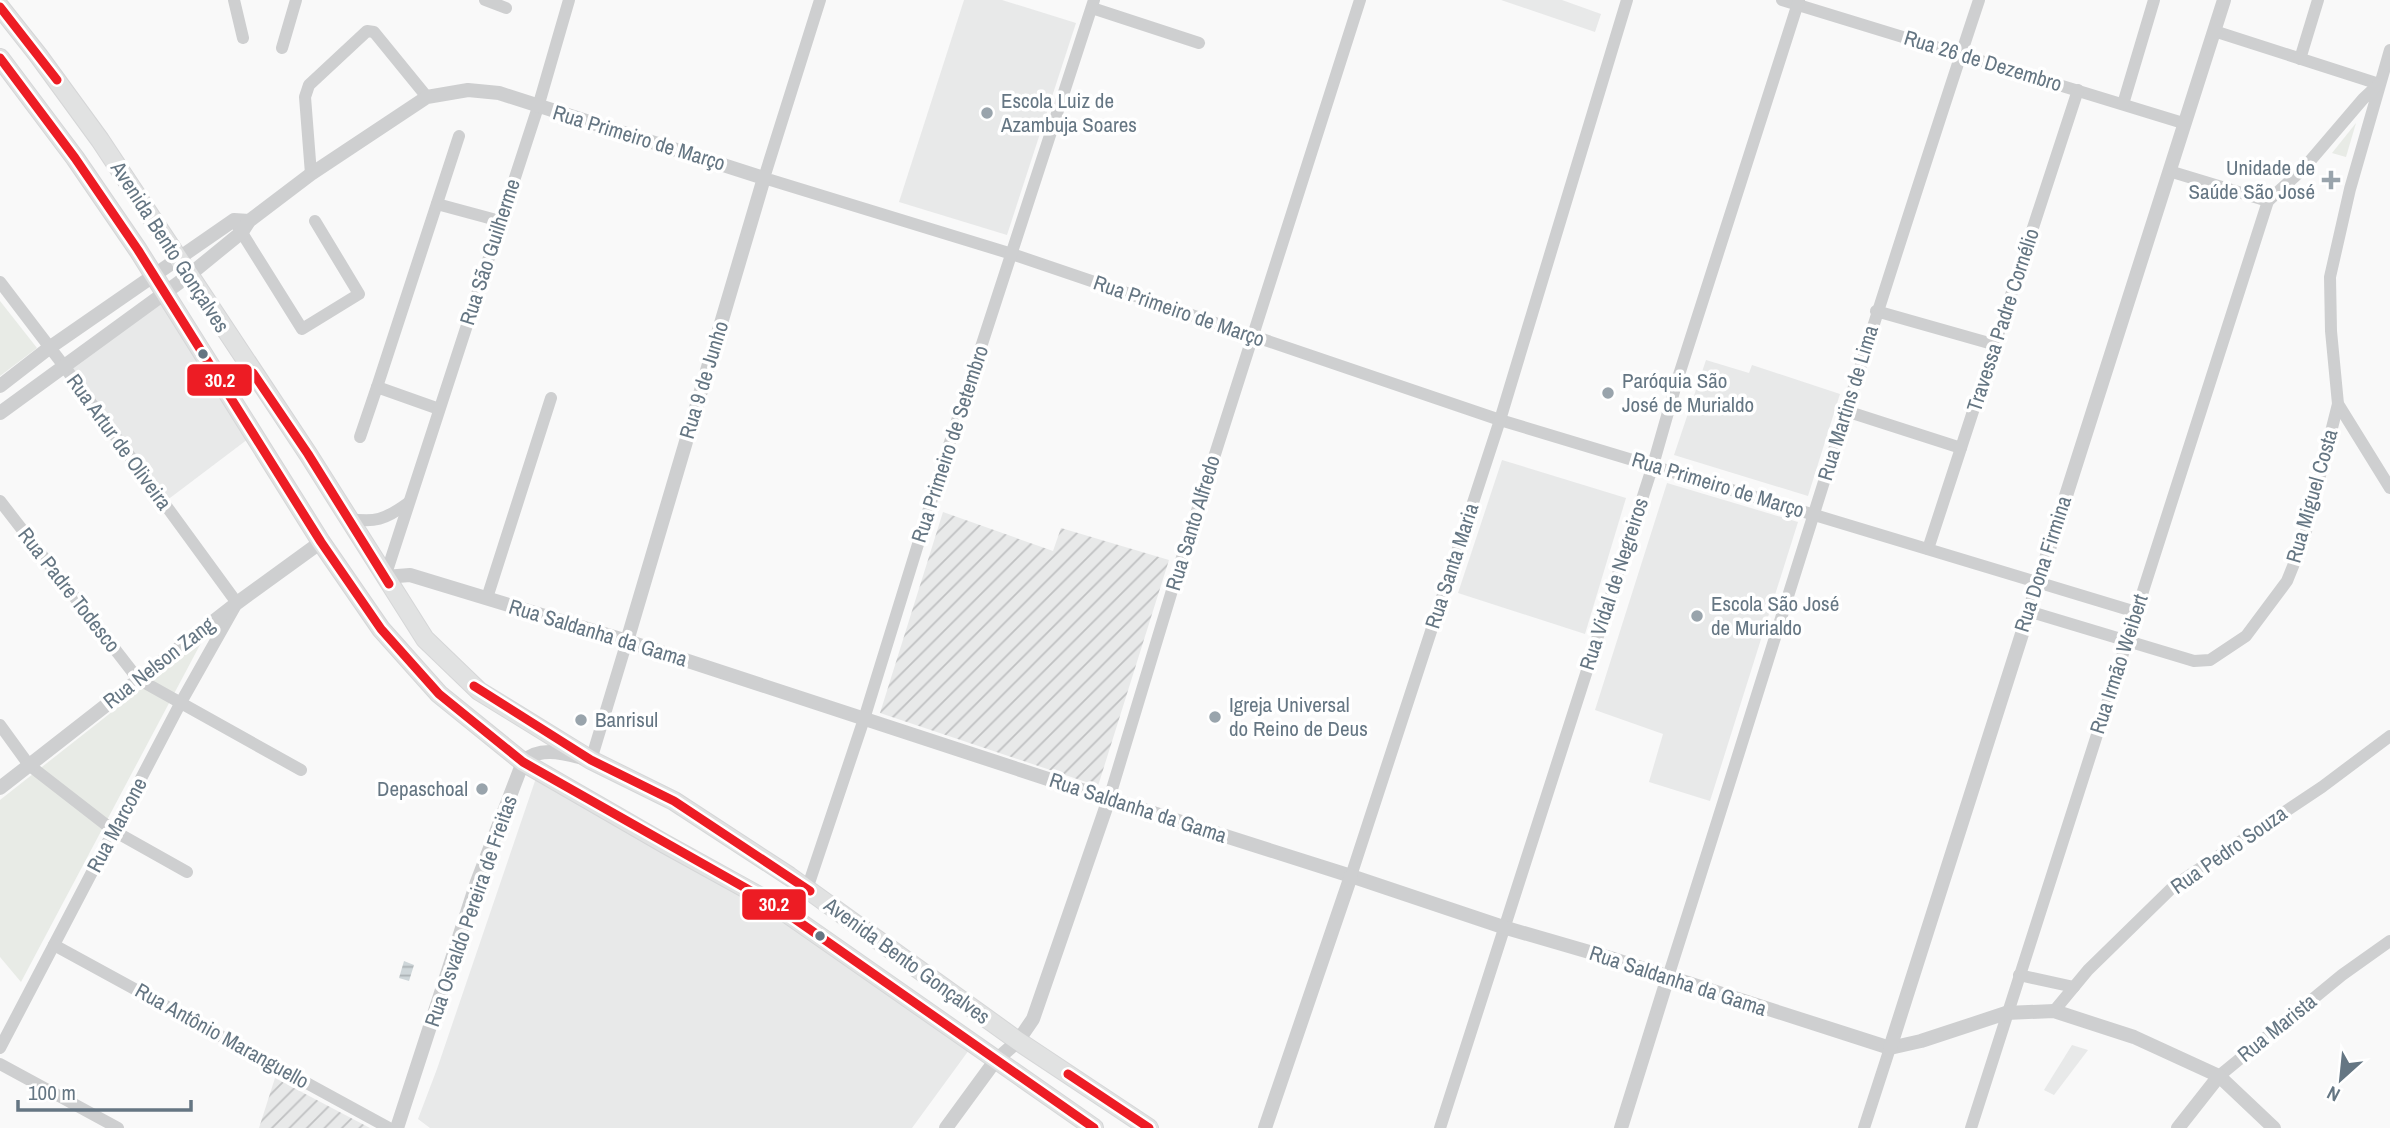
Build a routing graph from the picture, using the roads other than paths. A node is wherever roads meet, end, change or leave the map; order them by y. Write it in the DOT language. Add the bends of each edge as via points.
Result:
graph roads {
  1 [pos="234,0"];
  2 [pos="296,0"];
  3 [pos="485,0"];
  4 [pos="569,0"];
  5 [pos="820,0"];
  6 [pos="1360,0"];
  7 [pos="1627,0"];
  8 [pos="1782,0"];
  9 [pos="1979,0"];
  10 [pos="2154,0"];
  11 [pos="2224,0"];
  12 [pos="2318,0"];
  13 [pos="1798,3"];
  14 [pos="1093,4"];
  15 [pos="0,7"];
  16 [pos="506,8"];
  17 [pos="2214,31"];
  18 [pos="243,38"];
  19 [pos="1199,43"];
  20 [pos="282,48"];
  21 [pos="2390,50"];
  22 [pos="1961,54"];
  23 [pos="0,58"];
  24 [pos="2300,59"];
  25 [pos="2379,84"];
  26 [pos="2078,89"];
  27 [pos="427,97"];
  28 [pos="2123,104"];
  29 [pos="538,107"];
  30 [pos="2183,123"];
  31 [pos="459,136"];
  32 [pos="2169,171"];
  33 [pos="312,174"];
  34 [pos="764,178"];
  35 [pos="2268,201"];
  36 [pos="437,204"];
  37 [pos="315,221"];
  38 [pos="500,221"];
  39 [pos="242,224"];
  40 [pos="1012,254"];
  41 [pos="177,258"];
  42 [pos="154,275"];
  43 [pos="188,276"];
  44 [pos="0,282"];
  45 [pos="164,293"];
  46 [pos="1876,311"];
  47 [pos="1252,335"];
  48 [pos="1996,345"];
  49 [pos="49,348"];
  50 [pos="64,366"];
  51 [pos="0,386"];
  52 [pos="377,387"];
  53 [pos="551,398"];
  54 [pos="2338,404"];
  55 [pos="439,409"];
  56 [pos="1846,411"];
  57 [pos="0,413"];
  58 [pos="1500,420"];
  59 [pos="360,437"];
  60 [pos="1961,448"];
  61 [pos="1653,465"];
  62 [pos="2390,488"];
  63 [pos="0,501"];
  64 [pos="408,503"];
  65 [pos="1815,514"];
  66 [pos="347,518"];
  67 [pos="321,542"];
  68 [pos="1928,549"];
  69 [pos="385,577"];
  70 [pos="2037,583"];
  71 [pos="486,598"];
  72 [pos="237,603"];
  73 [pos="2028,611"];
  74 [pos="2136,612"];
  75 [pos="2126,639"];
  76 [pos="626,641"];
  77 [pos="138,679"];
  78 [pos="180,704"];
  79 [pos="864,719"];
  80 [pos="0,725"];
  81 [pos="2390,736"];
  82 [pos="591,760"];
  83 [pos="523,762"];
  84 [pos="29,765"];
  85 [pos="301,770"];
  86 [pos="0,788"];
  87 [pos="1109,799"];
  88 [pos="114,831"];
  89 [pos="187,872"];
  90 [pos="1351,876"];
  91 [pos="807,889"];
  92 [pos="1503,927"];
  93 [pos="2390,941"];
  94 [pos="54,945"];
  95 [pos="2019,975"];
  96 [pos="1668,977"];
  97 [pos="2074,987"];
  98 [pos="2054,1011"];
  99 [pos="2006,1013"];
  100 [pos="1018,1041"];
  101 [pos="0,1048"];
  102 [pos="1890,1048"];
  103 [pos="995,1061"];
  104 [pos="0,1064"];
  105 [pos="2219,1076"];
  106 [pos="118,1128"];
  107 [pos="389,1128"];
  108 [pos="397,1128"];
  109 [pos="946,1128"];
  110 [pos="1094,1128"];
  111 [pos="1149,1128"];
  112 [pos="1265,1128"];
  113 [pos="1440,1128"];
  114 [pos="1621,1128"];
  115 [pos="1864,1128"];
  116 [pos="1971,1128"];
  117 [pos="2178,1128"];
  118 [pos="2274,1128"];
  1 -- 18 [label="street"];
  2 -- 20 [label="street"];
  3 -- 16 [label="street"];
  4 -- 29 [label="street, Rua São Guilherme"];
  5 -- 34 [label="street, Rua 9 de Junho"];
  6 -- 47 [label="street, Rua Santo Alfredo"];
  7 -- 58 [label="street, Rua Santa Maria"];
  8 -- 13 [label="street, Rua 26 de Dezembro"];
  9 -- 22 [label="street, Rua Martins de Lima"];
  10 -- 28 [label="street"];
  11 -- 17 [label="street, Rua Dona Firmina"];
  12 -- 24 [label="street"];
  13 -- 22 [label="street, Rua 26 de Dezembro"];
  13 -- 61 [label="street, Rua Vidal de Negreiros"];
  14 -- 19 [label="street"];
  14 -- 40 [label="street, Rua Primeiro de Setembro"];
  15 -- 41 [label="main road, Avenida Bento Gonçalves" via="85,120"];
  17 -- 24 [label="street"];
  17 -- 30 [label="street, Rua Dona Firmina"];
  21 -- 25 [label="street"];
  22 -- 26 [label="street, Rua 26 de Dezembro"];
  22 -- 46 [label="street, Rua Martins de Lima"];
  23 -- 42 [label="main road, Avenida Bento Gonçalves"];
  24 -- 25 [label="street"];
  25 -- 35 [label="street"];
  25 -- 54 [label="street" via="2330,277"];
  26 -- 28 [label="street, Rua 26 de Dezembro"];
  26 -- 48 [label="street, Travessa Padre Cornélio"];
  27 -- 29 [label="street, Rua Primeiro de Março" via="468,90 499,93"];
  27 -- 33 [label="street, Rua Primeiro de Março"];
  27 -- 33 [label="street" via="374,32 367,31 309,85 305,97"];
  28 -- 30 [label="street, Rua 26 de Dezembro"];
  29 -- 34 [label="street, Rua Primeiro de Março"];
  29 -- 38 [label="street, Rua São Guilherme"];
  30 -- 32 [label="street, Rua Dona Firmina"];
  31 -- 36 [label="street"];
  32 -- 35 [label="street"];
  32 -- 70 [label="street, Rua Dona Firmina"];
  33 -- 39 [label="street, Rua Primeiro de Março"];
  34 -- 40 [label="street, Rua Primeiro de Março"];
  34 -- 76 [label="street, Rua 9 de Junho"];
  35 -- 74 [label="street, Rua Irmão Weibert"];
  36 -- 38 [label="street"];
  36 -- 52 [label="street"];
  37 -- 39 [label="street" via="359,294 305,328 300,327"];
  38 -- 55 [label="street, Rua São Guilherme"];
  39 -- 41 [label="street, Rua Primeiro de Março"];
  39 -- 43 [label="street, Rua Primeiro de Março"];
  40 -- 47 [label="street, Rua Primeiro de Março"];
  40 -- 79 [label="street, Rua Primeiro de Setembro"];
  41 -- 42 [label="street, Rua Primeiro de Março"];
  41 -- 43 [label="main road, Avenida Bento Gonçalves"];
  42 -- 45 [label="main road, Avenida Bento Gonçalves"];
  42 -- 49 [label="street, Rua Primeiro de Março"];
  43 -- 45 [label="street, Rua Primeiro de Março"];
  43 -- 66 [label="main road, Avenida Bento Gonçalves"];
  44 -- 49 [label="street, Rua Artur de Oliveira"];
  45 -- 50 [label="street, Rua Primeiro de Março"];
  45 -- 67 [label="main road, Avenida Bento Gonçalves"];
  46 -- 48 [label="street"];
  46 -- 56 [label="street, Rua Martins de Lima"];
  47 -- 58 [label="street, Rua Primeiro de Março"];
  47 -- 87 [label="street, Rua Santo Alfredo"];
  48 -- 60 [label="street, Travessa Padre Cornélio"];
  49 -- 50 [label="street, Rua Artur de Oliveira"];
  49 -- 51 [label="street, Rua Primeiro de Março"];
  50 -- 57 [label="street, Rua Primeiro de Março"];
  50 -- 72 [label="street, Rua Artur de Oliveira"];
  52 -- 55 [label="street"];
  52 -- 59 [label="street"];
  53 -- 71 [label="street"];
  54 -- 62 [label="street"];
  54 -- 75 [label="street, Rua Miguel Costa" via="2300,549 2287,581 2246,636 2210,660 2194,661"];
  55 -- 64 [label="street, Rua São Guilherme"];
  56 -- 60 [label="street"];
  56 -- 65 [label="street, Rua Martins de Lima"];
  58 -- 61 [label="street, Rua Primeiro de Março"];
  58 -- 90 [label="street, Rua Santa Maria"];
  60 -- 68 [label="street, Travessa Padre Cornélio"];
  61 -- 65 [label="street, Rua Primeiro de Março"];
  61 -- 92 [label="street, Rua Vidal de Negreiros"];
  63 -- 77 [label="street, Rua Padre Todesco"];
  64 -- 66 [label="street" via="390,516 366,522"];
  64 -- 69 [label="street, Rua São Guilherme"];
  65 -- 68 [label="street, Rua Primeiro de Março"];
  65 -- 96 [label="street, Rua Martins de Lima"];
  66 -- 69 [label="main road, Avenida Bento Gonçalves"];
  67 -- 72 [label="street, Rua Nelson Zang"];
  67 -- 83 [label="main road, Avenida Bento Gonçalves" via="380,629 439,694"];
  68 -- 70 [label="street, Rua Primeiro de Março"];
  69 -- 71 [label="street, Rua Saldanha da Gama" via="410,575"];
  69 -- 82 [label="main road, Avenida Bento Gonçalves" via="425,639 479,691"];
  70 -- 73 [label="street, Rua Dona Firmina"];
  70 -- 74 [label="street, Rua Primeiro de Março"];
  71 -- 76 [label="street, Rua Saldanha da Gama"];
  72 -- 77 [label="street, Rua Nelson Zang"];
  72 -- 78 [label="street, Rua Marcone"];
  73 -- 75 [label="street, Rua Miguel Costa"];
  73 -- 102 [label="street, Rua Dona Firmina"];
  74 -- 75 [label="street, Rua Irmão Weibert"];
  75 -- 95 [label="street, Rua Irmão Weibert"];
  76 -- 79 [label="street, Rua Saldanha da Gama"];
  76 -- 82 [label="street, Rua 9 de Junho"];
  77 -- 78 [label="street"];
  77 -- 84 [label="street, Rua Nelson Zang"];
  78 -- 85 [label="street"];
  78 -- 88 [label="street, Rua Marcone"];
  79 -- 87 [label="street, Rua Saldanha da Gama"];
  79 -- 91 [label="street, Rua Primeiro de Setembro"];
  80 -- 84 [label="street"];
  81 -- 97 [label="street, Rua Pedro Souza" via="2175,885"];
  82 -- 83 [label="street" via="546,752"];
  82 -- 91 [label="main road, Avenida Bento Gonçalves" via="674,801"];
  83 -- 103 [label="main road, Avenida Bento Gonçalves" via="772,903"];
  83 -- 108 [label="street, Rua Osvaldo Pereira de Freitas" via="477,882"];
  84 -- 86 [label="street, Rua Nelson Zang"];
  84 -- 88 [label="street"];
  87 -- 90 [label="street, Rua Saldanha da Gama"];
  87 -- 100 [label="street, Rua Santo Alfredo" via="1033,1019"];
  88 -- 89 [label="street"];
  88 -- 94 [label="street, Rua Marcone"];
  90 -- 92 [label="street, Rua Saldanha da Gama"];
  90 -- 112 [label="street, Rua Santa Maria"];
  91 -- 100 [label="main road, Avenida Bento Gonçalves"];
  92 -- 96 [label="street, Rua Saldanha da Gama"];
  92 -- 113 [label="street, Rua Vidal de Negreiros"];
  93 -- 105 [label="street, Rua Marista"];
  94 -- 101 [label="street, Rua Marcone"];
  94 -- 107 [label="street, Rua Antônio Maranguello"];
  95 -- 97 [label="street"];
  95 -- 99 [label="street, Rua Irmão Weibert"];
  96 -- 102 [label="street, Rua Saldanha da Gama"];
  96 -- 114 [label="street, Rua Martins de Lima"];
  97 -- 98 [label="street, Rua Pedro Souza"];
  98 -- 99 [label="street"];
  98 -- 105 [label="street" via="2134,1037"];
  99 -- 102 [label="street"];
  99 -- 116 [label="street, Rua Irmão Weibert"];
  100 -- 103 [label="street, Rua Santo Alfredo"];
  100 -- 111 [label="main road, Avenida Bento Gonçalves"];
  102 -- 115 [label="street, Rua Dona Firmina"];
  103 -- 109 [label="street, Rua Santo Alfredo"];
  103 -- 110 [label="main road, Avenida Bento Gonçalves"];
  104 -- 106 [label="street"];
  105 -- 117 [label="street, Rua Marista"];
  105 -- 118 [label="street"];
}
